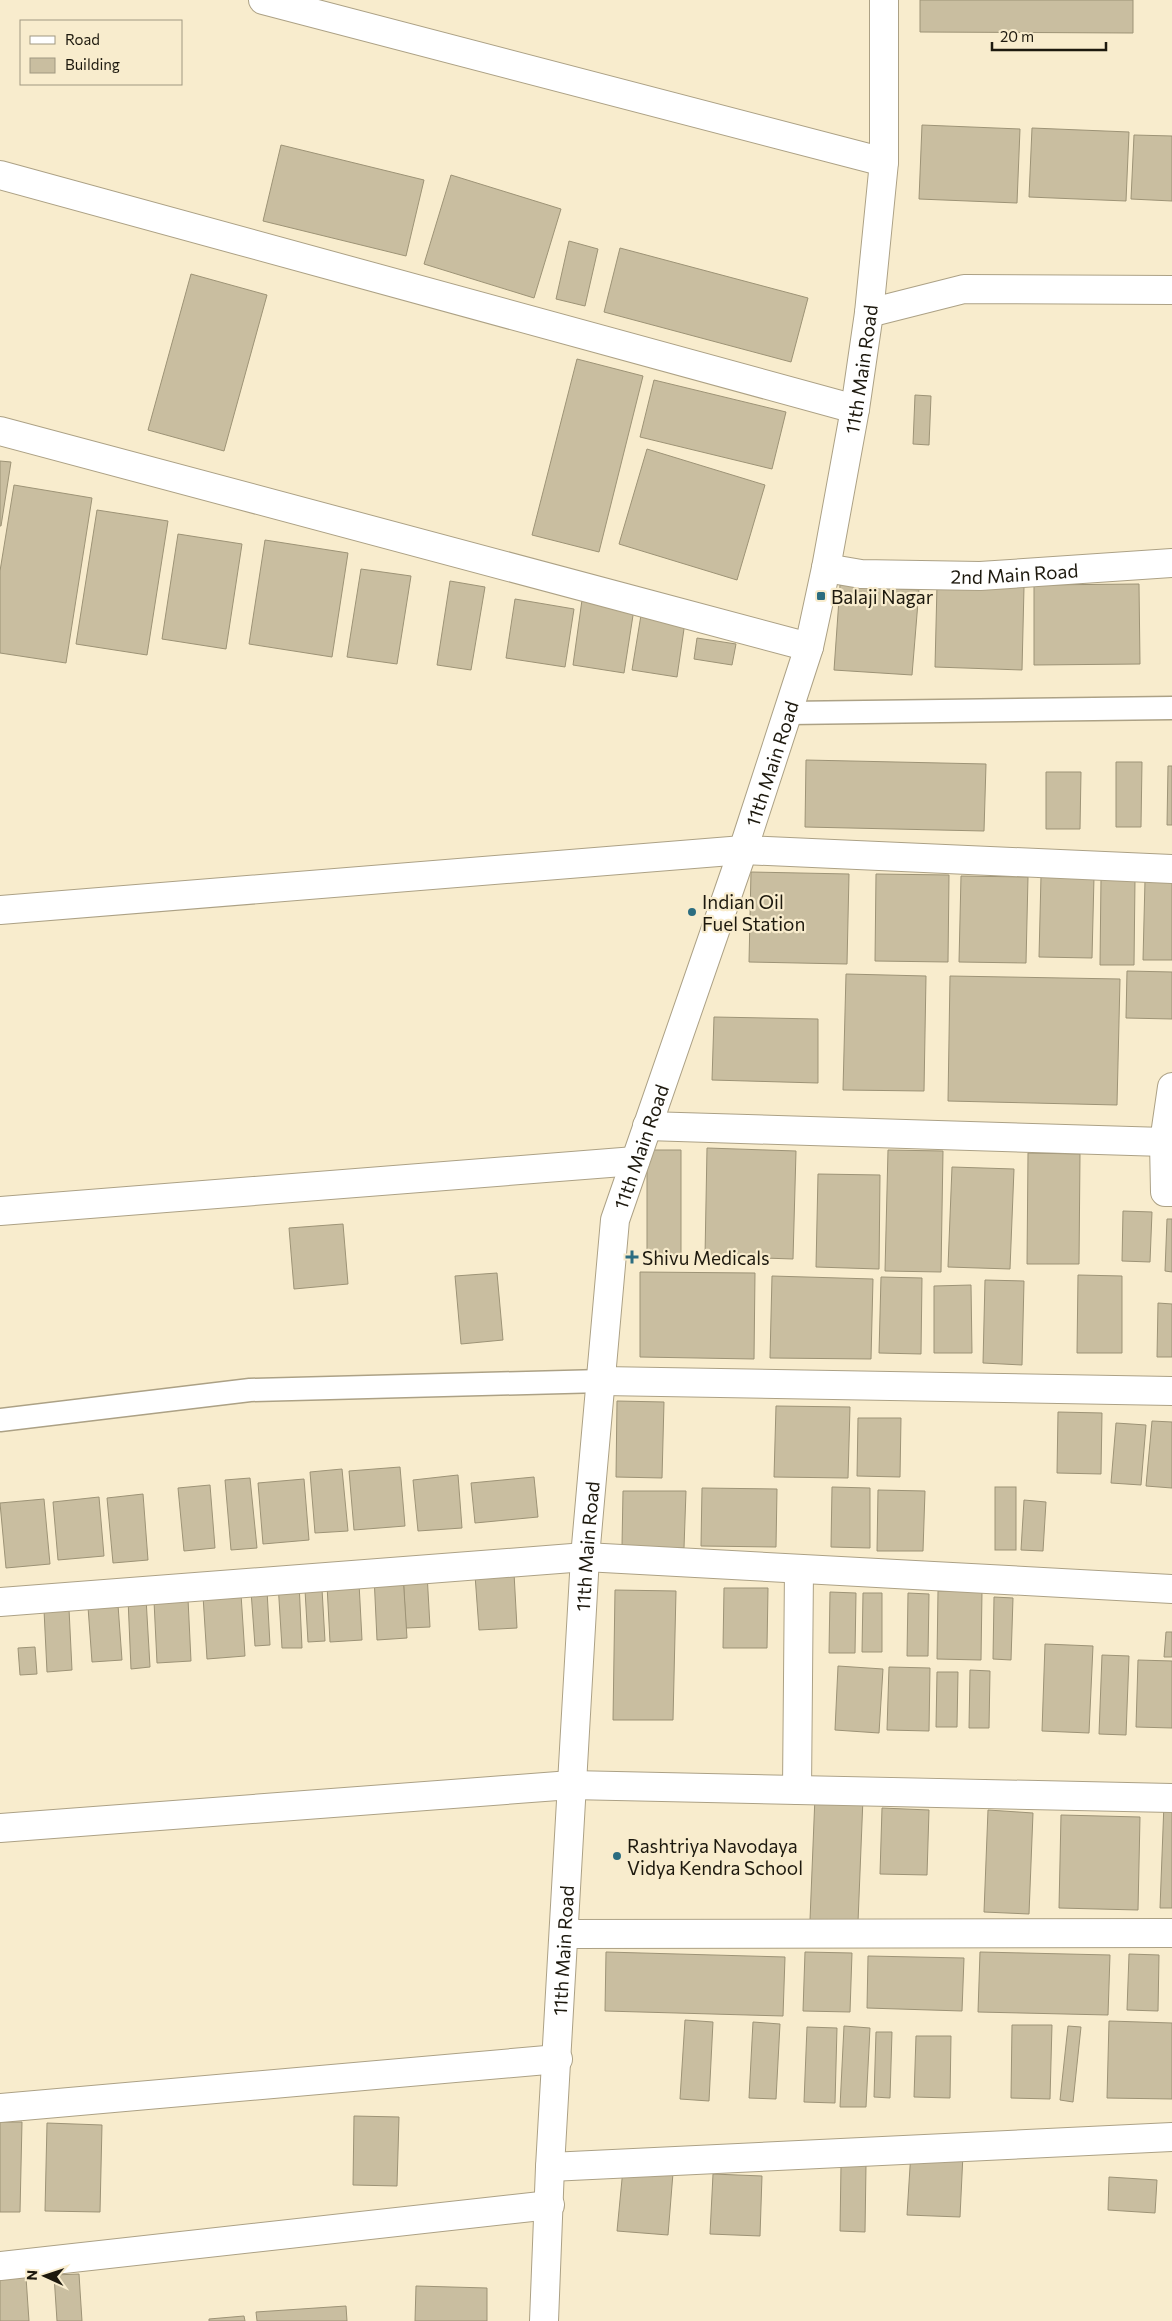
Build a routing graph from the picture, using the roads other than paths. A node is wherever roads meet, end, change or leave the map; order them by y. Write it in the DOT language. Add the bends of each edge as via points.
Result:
graph roads {
  1 [pos="263,0"];
  2 [pos="884,0"];
  3 [pos="884,162"];
  4 [pos="0,175"];
  5 [pos="1172,290"];
  6 [pos="869,313"];
  7 [pos="855,409"];
  8 [pos="0,431"];
  9 [pos="1172,563"];
  10 [pos="826,568"];
  11 [pos="809,647"];
  12 [pos="1172,708"];
  13 [pos="788,713"];
  14 [pos="743,850"];
  15 [pos="1172,869"];
  16 [pos="0,910"];
  17 [pos="1172,1087"];
  18 [pos="647,1126"];
  19 [pos="1164,1142"];
  20 [pos="635,1161"];
  21 [pos="1172,1192"];
  22 [pos="0,1211"];
  23 [pos="602,1381"];
  24 [pos="1172,1391"];
  25 [pos="0,1420"];
  26 [pos="585,1557"];
  27 [pos="799,1569"];
  28 [pos="1172,1589"];
  29 [pos="0,1602"];
  30 [pos="571,1785"];
  31 [pos="797,1790"];
  32 [pos="1172,1798"];
  33 [pos="0,1828"];
  34 [pos="1172,1933"];
  35 [pos="564,1934"];
  36 [pos="558,2059"];
  37 [pos="0,2108"];
  38 [pos="1172,2137"];
  39 [pos="550,2167"];
  40 [pos="550,2205"];
  41 [pos="0,2266"];
  42 [pos="544,2321"];
  1 -- 3 [label="street"];
  2 -- 3 [label="street, 11th Main Road"];
  3 -- 6 [label="street, 11th Main Road"];
  4 -- 7 [label="street"];
  5 -- 6 [label="street" via="964,289"];
  6 -- 7 [label="street, 11th Main Road"];
  7 -- 10 [label="street, 11th Main Road"];
  8 -- 11 [label="street"];
  9 -- 10 [label="street, 2nd Main Road" via="980,576 861,574"];
  10 -- 11 [label="street, 11th Main Road"];
  11 -- 13 [label="street, 11th Main Road"];
  12 -- 13 [label="lane"];
  13 -- 14 [label="street, 11th Main Road"];
  14 -- 15 [label="street"];
  14 -- 16 [label="street"];
  14 -- 18 [label="street, 11th Main Road"];
  17 -- 19 [label="street"];
  18 -- 19 [label="street"];
  18 -- 20 [label="street, 11th Main Road"];
  19 -- 21 [label="street" via="1165,1192"];
  20 -- 22 [label="street"];
  20 -- 23 [label="street, 11th Main Road" via="615,1220"];
  23 -- 24 [label="street"];
  23 -- 25 [label="lane" via="250,1390"];
  23 -- 26 [label="street, 11th Main Road"];
  26 -- 27 [label="street"];
  26 -- 29 [label="street"];
  26 -- 30 [label="street, 11th Main Road"];
  27 -- 28 [label="street"];
  27 -- 31 [label="street"];
  30 -- 31 [label="street"];
  30 -- 33 [label="street"];
  30 -- 35 [label="street, 11th Main Road"];
  31 -- 32 [label="street"];
  34 -- 35 [label="street"];
  35 -- 36 [label="street, 11th Main Road"];
  36 -- 37 [label="street"];
  36 -- 39 [label="street, 11th Main Road"];
  38 -- 39 [label="street"];
  39 -- 40 [label="street, 11th Main Road"];
  40 -- 41 [label="street"];
  40 -- 42 [label="street, 11th Main Road"];
}
